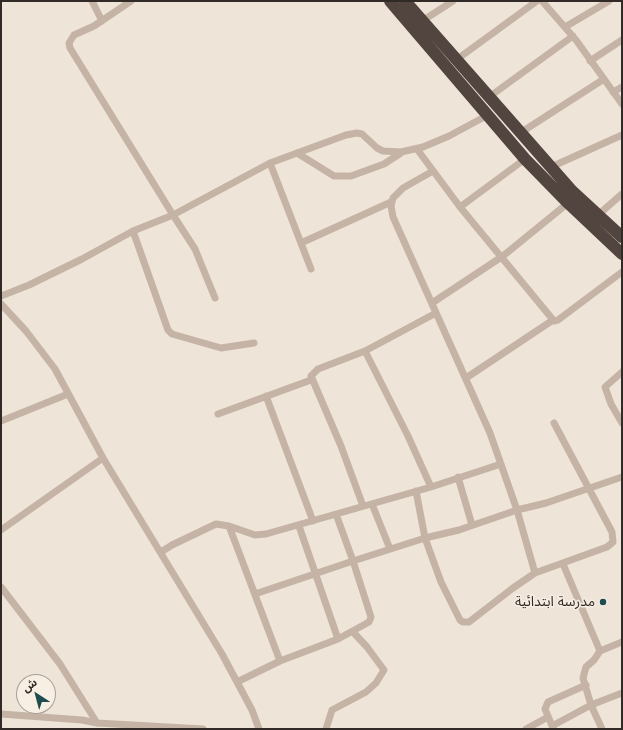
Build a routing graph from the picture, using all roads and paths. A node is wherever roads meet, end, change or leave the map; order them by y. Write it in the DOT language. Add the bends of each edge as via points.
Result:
graph roads {
  1 [pos="92,1"];
  2 [pos="131,1"];
  3 [pos="390,1"];
  4 [pos="405,1"];
  5 [pos="453,1"];
  6 [pos="537,1"];
  7 [pos="542,1"];
  8 [pos="609,1"];
  9 [pos="102,21"];
  10 [pos="422,21"];
  11 [pos="565,27"];
  12 [pos="573,36"];
  13 [pos="622,40"];
  14 [pos="456,60"];
  15 [pos="590,61"];
  16 [pos="604,79"];
  17 [pos="622,87"];
  18 [pos="613,92"];
  19 [pos="488,97"];
  20 [pos="622,104"];
  21 [pos="488,115"];
  22 [pos="520,133"];
  23 [pos="622,135"];
  24 [pos="417,149"];
  25 [pos="401,152"];
  26 [pos="297,153"];
  27 [pos="525,159"];
  28 [pos="270,164"];
  29 [pos="551,167"];
  30 [pos="433,171"];
  31 [pos="622,194"];
  32 [pos="391,202"];
  33 [pos="568,203"];
  34 [pos="460,207"];
  35 [pos="173,215"];
  36 [pos="598,215"];
  37 [pos="132,231"];
  38 [pos="622,237"];
  39 [pos="301,243"];
  40 [pos="622,254"];
  41 [pos="502,256"];
  42 [pos="311,269"];
  43 [pos="622,272"];
  44 [pos="1,296"];
  45 [pos="215,298"];
  46 [pos="432,303"];
  47 [pos="1,304"];
  48 [pos="436,313"];
  49 [pos="553,320"];
  50 [pos="254,343"];
  51 [pos="365,351"];
  52 [pos="622,372"];
  53 [pos="466,378"];
  54 [pos="311,380"];
  55 [pos="68,394"];
  56 [pos="266,396"];
  57 [pos="218,414"];
  58 [pos="1,421"];
  59 [pos="554,423"];
  60 [pos="622,423"];
  61 [pos="103,458"];
  62 [pos="501,464"];
  63 [pos="458,477"];
  64 [pos="622,477"];
  65 [pos="431,487"];
  66 [pos="588,489"];
  67 [pos="416,491"];
  68 [pos="372,504"];
  69 [pos="363,506"];
  70 [pos="517,510"];
  71 [pos="336,514"];
  72 [pos="313,521"];
  73 [pos="472,525"];
  74 [pos="229,526"];
  75 [pos="299,526"];
  76 [pos="1,530"];
  77 [pos="425,538"];
  78 [pos="390,549"];
  79 [pos="161,552"];
  80 [pos="353,562"];
  81 [pos="563,564"];
  82 [pos="535,573"];
  83 [pos="316,574"];
  84 [pos="1,587"];
  85 [pos="255,594"];
  86 [pos="353,632"];
  87 [pos="338,639"];
  88 [pos="622,642"];
  89 [pos="600,650"];
  90 [pos="280,661"];
  91 [pos="237,682"];
  92 [pos="586,685"];
  93 [pos="622,693"];
  94 [pos="592,705"];
  95 [pos="1,714"];
  96 [pos="548,717"];
  97 [pos="97,723"];
  98 [pos="553,727"];
  99 [pos="203,729"];
  100 [pos="259,729"];
  101 [pos="326,729"];
  102 [pos="526,729"];
  103 [pos="602,729"];
  1 -- 9 [label="street"];
  2 -- 9 [label="street"];
  3 -- 21 [label="highway"];
  4 -- 10 [label="highway"];
  5 -- 10 [label="street"];
  6 -- 14 [label="street"];
  7 -- 11 [label="street"];
  8 -- 11 [label="street"];
  9 -- 35 [label="street" via="74,35 69,43 72,53"];
  10 -- 14 [label="highway"];
  11 -- 12 [label="street"];
  12 -- 15 [label="street"];
  12 -- 19 [label="street"];
  13 -- 15 [label="street"];
  14 -- 19 [label="highway"];
  15 -- 16 [label="street"];
  16 -- 18 [label="street"];
  16 -- 22 [label="street"];
  17 -- 18 [label="street"];
  18 -- 20 [label="street"];
  19 -- 22 [label="highway"];
  21 -- 24 [label="street" via="449,136"];
  21 -- 27 [label="highway"];
  22 -- 29 [label="highway"];
  23 -- 29 [label="street"];
  24 -- 25 [label="street"];
  24 -- 30 [label="street"];
  25 -- 26 [label="street" via="383,151 357,133"];
  25 -- 26 [label="street" via="384,164 351,176 334,176"];
  26 -- 28 [label="street"];
  27 -- 33 [label="highway"];
  27 -- 34 [label="street"];
  28 -- 35 [label="street"];
  28 -- 39 [label="street"];
  29 -- 36 [label="highway"];
  30 -- 32 [label="street" via="403,188"];
  30 -- 34 [label="street"];
  31 -- 36 [label="street"];
  32 -- 39 [label="street"];
  32 -- 46 [label="street" via="393,217"];
  33 -- 40 [label="highway"];
  33 -- 41 [label="street"];
  34 -- 41 [label="street"];
  35 -- 37 [label="street"];
  35 -- 45 [label="street" via="195,249"];
  36 -- 38 [label="highway"];
  37 -- 44 [label="street" via="82,259"];
  37 -- 50 [label="street" via="168,330 172,334 221,348"];
  39 -- 42 [label="street"];
  41 -- 46 [label="street"];
  41 -- 49 [label="street"];
  43 -- 49 [label="street" via="558,320"];
  46 -- 48 [label="street"];
  47 -- 55 [label="street" via="55,369"];
  48 -- 51 [label="street"];
  48 -- 53 [label="street"];
  49 -- 53 [label="street"];
  51 -- 54 [label="street" via="318,369 313,373"];
  51 -- 65 [label="street"];
  52 -- 60 [label="street" via="604,387"];
  53 -- 62 [label="street"];
  54 -- 56 [label="street"];
  54 -- 69 [label="street" via="341,446"];
  55 -- 58 [label="street"];
  55 -- 61 [label="street"];
  56 -- 57 [label="street"];
  56 -- 72 [label="street"];
  59 -- 66 [label="street"];
  61 -- 76 [label="street"];
  61 -- 79 [label="street"];
  62 -- 63 [label="street"];
  62 -- 70 [label="street"];
  63 -- 65 [label="street"];
  63 -- 73 [label="street"];
  64 -- 66 [label="street"];
  65 -- 67 [label="street"];
  66 -- 70 [label="street"];
  66 -- 81 [label="street" via="614,540 607,547"];
  67 -- 68 [label="street"];
  67 -- 77 [label="street"];
  68 -- 69 [label="street"];
  68 -- 78 [label="street"];
  69 -- 71 [label="street"];
  70 -- 73 [label="street"];
  70 -- 82 [label="street"];
  71 -- 72 [label="street"];
  71 -- 80 [label="street"];
  72 -- 75 [label="street"];
  73 -- 77 [label="street"];
  74 -- 75 [label="street" via="260,535"];
  74 -- 79 [label="street" via="211,526"];
  74 -- 85 [label="street"];
  75 -- 83 [label="street"];
  77 -- 78 [label="street"];
  77 -- 82 [label="street" via="443,587 463,622 469,622"];
  78 -- 80 [label="street"];
  79 -- 91 [label="street"];
  80 -- 83 [label="street"];
  80 -- 86 [label="street" via="372,614 369,622"];
  81 -- 82 [label="street"];
  81 -- 89 [label="street"];
  83 -- 85 [label="street"];
  83 -- 87 [label="street"];
  84 -- 97 [label="street" via="60,664"];
  85 -- 90 [label="street"];
  86 -- 87 [label="street"];
  86 -- 101 [label="street" via="384,670 376,683 366,692 332,710"];
  87 -- 90 [label="street"];
  88 -- 89 [label="street"];
  89 -- 92 [label="street" via="586,667"];
  90 -- 91 [label="street"];
  91 -- 100 [label="street"];
  92 -- 94 [label="street"];
  92 -- 96 [label="street" via="550,700 545,705"];
  93 -- 94 [label="street"];
  94 -- 98 [label="street"];
  94 -- 103 [label="street"];
  95 -- 97 [label="street"];
  96 -- 98 [label="street"];
  96 -- 102 [label="street"];
  97 -- 99 [label="street"];
}
